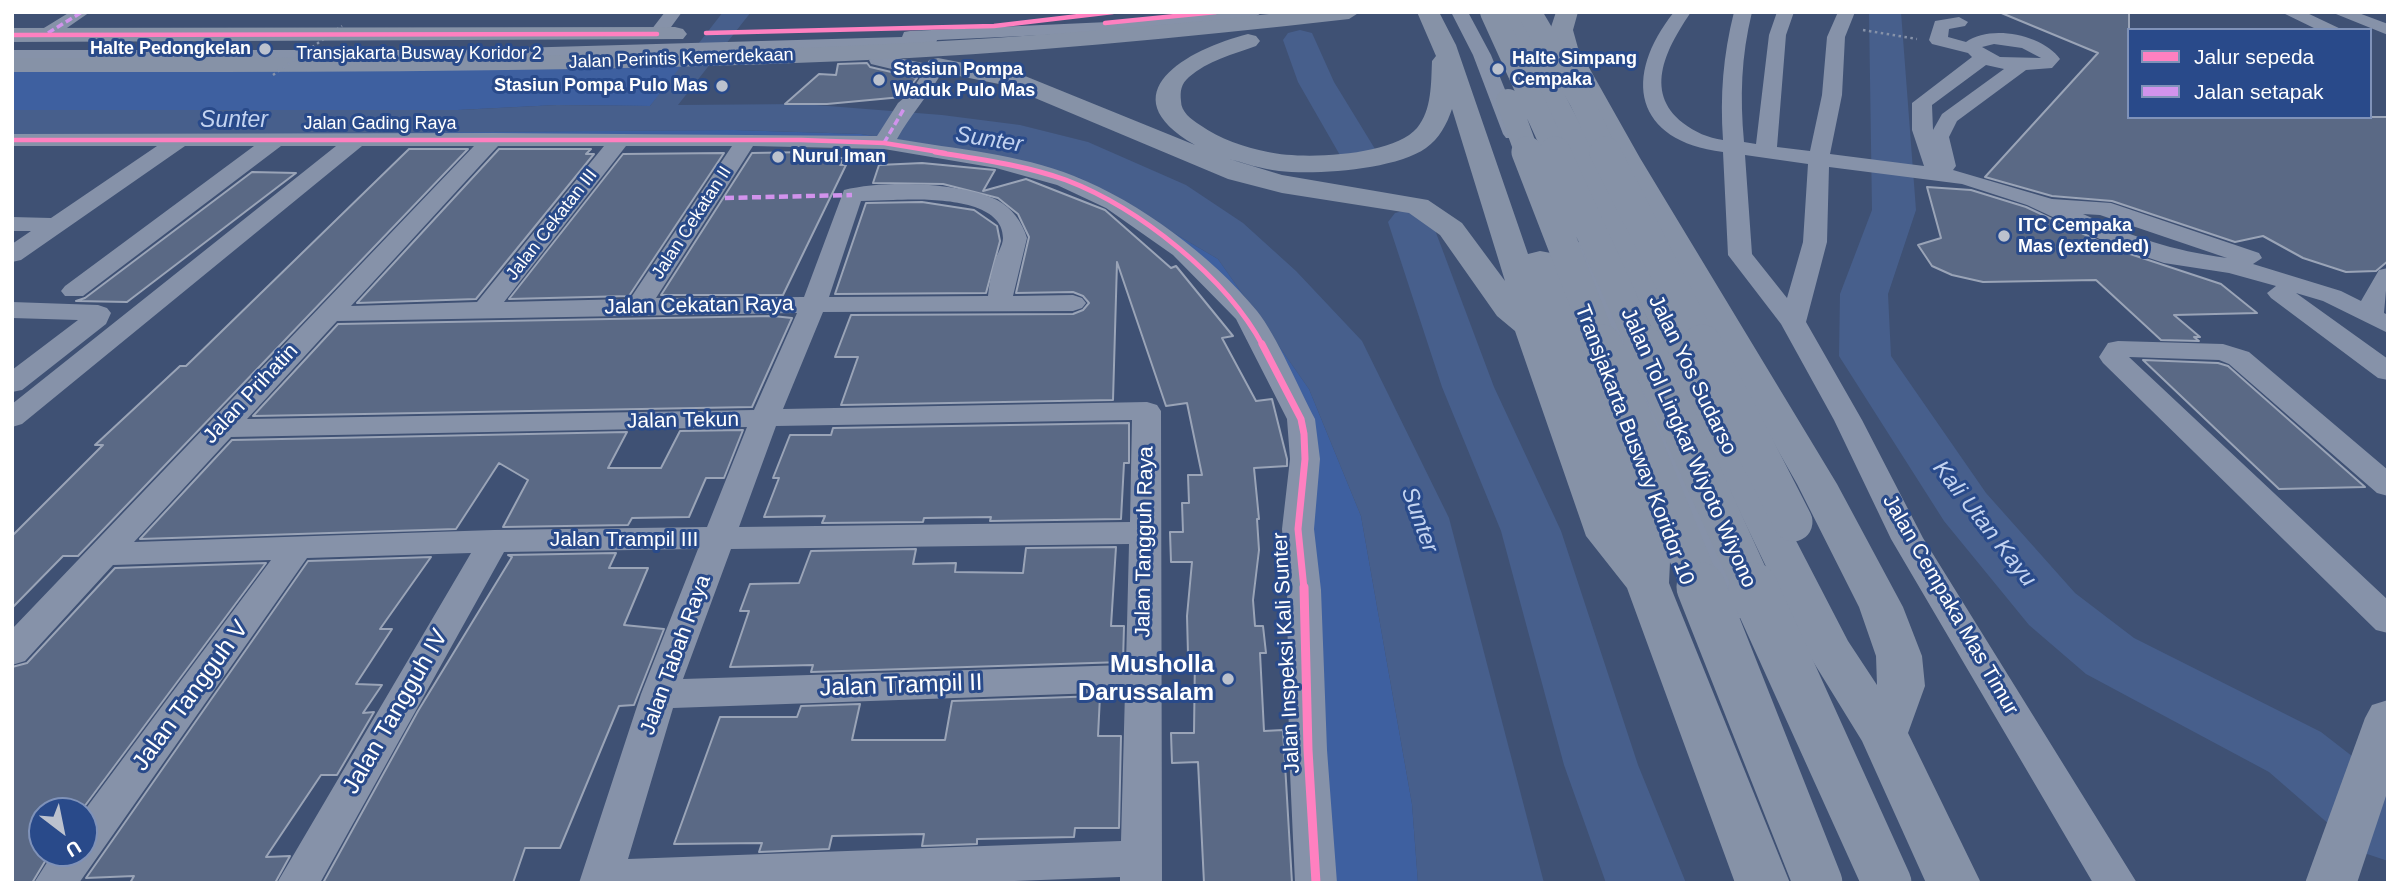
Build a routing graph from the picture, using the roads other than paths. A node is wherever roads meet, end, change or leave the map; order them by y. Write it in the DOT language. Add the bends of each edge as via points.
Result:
graph roads {
  1 [pos="82,12"];
  2 [pos="674,12"];
  3 [pos="1114,12"];
  4 [pos="1216,12"];
  5 [pos="1349,12"];
  6 [pos="1365,12"];
  7 [pos="1428,12"];
  8 [pos="1459,12"];
  9 [pos="1465,12"];
  10 [pos="1481,12"];
  11 [pos="1567,12"];
  12 [pos="1683,12"];
  13 [pos="1744,12"];
  14 [pos="1760,12"];
  15 [pos="1847,12"];
  16 [pos="2289,12"];
  17 [pos="2339,12"];
  18 [pos="1784,14"];
  19 [pos="1519,16"];
  20 [pos="1279,17"];
  21 [pos="1951,17"];
  22 [pos="994,26"];
  23 [pos="2329,28"];
  24 [pos="1448,29"];
  25 [pos="2388,30"];
  26 [pos="657,34"];
  27 [pos="45,35"];
  28 [pos="12,36"];
  29 [pos="2372,42"];
  30 [pos="12,44"];
  31 [pos="694,45"];
  32 [pos="734,45"];
  33 [pos="1984,49"];
  34 [pos="2388,49"];
  35 [pos="12,56"];
  36 [pos="772,56"];
  37 [pos="878,60"];
  38 [pos="12,65"];
  39 [pos="2020,66"];
  40 [pos="1931,136"];
  41 [pos="182,139"];
  42 [pos="493,139"];
  43 [pos="12,140"];
  44 [pos="348,140"];
  45 [pos="620,140"];
  46 [pos="747,140"];
  47 [pos="885,141"];
  48 [pos="269,145"];
  49 [pos="1733,147"];
  50 [pos="12,151"];
  51 [pos="163,151"];
  52 [pos="1766,151"];
  53 [pos="1819,159"];
  54 [pos="1942,175"];
  55 [pos="2044,204"];
  56 [pos="2007,208"];
  57 [pos="12,224"];
  58 [pos="58,225"];
  59 [pos="2236,252"];
  60 [pos="12,255"];
  61 [pos="2385,274"];
  62 [pos="74,291"];
  63 [pos="2280,293"];
  64 [pos="999,303"];
  65 [pos="1073,303"];
  66 [pos="814,304"];
  67 [pos="638,306"];
  68 [pos="485,309"];
  69 [pos="12,310"];
  70 [pos="2378,313"];
  71 [pos="326,314"];
  72 [pos="1529,314"];
  73 [pos="1793,322"];
  74 [pos="2388,372"];
  75 [pos="12,384"];
  76 [pos="1620,403"];
  77 [pos="1147,411"];
  78 [pos="1708,411"];
  79 [pos="12,418"];
  80 [pos="764,420"];
  81 [pos="220,428"];
  82 [pos="2388,486"];
  83 [pos="1145,533"];
  84 [pos="718,540"];
  85 [pos="494,541"];
  86 [pos="298,547"];
  87 [pos="102,554"];
  88 [pos="1647,583"];
  89 [pos="2388,621"];
  90 [pos="12,652"];
  91 [pos="1143,678"];
  92 [pos="659,694"];
  93 [pos="2388,718"];
  94 [pos="1883,733"];
  95 [pos="98,824"];
  96 [pos="2336,865"];
  97 [pos="67,867"];
  98 [pos="1141,870"];
  99 [pos="601,881"];
  100 [pos="55,883"];
  101 [pos="298,883"];
  102 [pos="1316,883"];
  103 [pos="1763,883"];
  104 [pos="1799,883"];
  105 [pos="1818,883"];
  106 [pos="1867,883"];
  107 [pos="1887,883"];
  108 [pos="1954,883"];
  109 [pos="2116,883"];
  1 -- 27 [label="street"];
  2 -- 26 [label="street"];
  3 -- 22 [label="highway"];
  4 -- 22 [label="highway, Jalan Perintis Kemerdekaan" via="1096,24"];
  5 -- 20 [label="highway, Jalan Perintis Kemerdekaan"];
  6 -- 20 [label="highway"];
  7 -- 24 [label="highway"];
  8 -- 76 [label="street, Transjakarta Busway Koridor 10" via="1482,55"];
  9 -- 105 [label="highway, Jalan Tol Lingkar Wiyoto Wiyono, bridge" via="1508,99 1570,269"];
  10 -- 76 [label="street, Transjakarta Busway Koridor 10" via="1495,36"];
  11 -- 94 [label="highway" via="1560,31 1566,48 1817,484 1881,607 1899,656 1901,686"];
  12 -- 49 [label="street" via="1659,44 1649,77 1651,95 1660,113 1691,138"];
  13 -- 49 [label="street, Jalan Cempaka Mas Timur" via="1734,48 1730,91"];
  14 -- 18 [label="street"];
  15 -- 53 [label="street" via="1836,37 1832,95"];
  16 -- 23 [label="street"];
  17 -- 25 [label="street"];
  18 -- 52 [label="street" via="1765,126"];
  19 -- 78 [label="highway, Jalan Yos Sudarso"];
  19 -- 94 [label="highway, Jalan Yos Sudarso, bridge" via="1581,100 1859,651"];
  19 -- 107 [label="highway, Jalan Tol Lingkar Wiyoto Wiyono, bridge"];
  20 -- 24 [label="highway" via="1173,77 1166,109 1178,124 1221,148 1271,162 1301,164 1381,156 1417,141 1435,120 1442,100"];
  20 -- 32 [label="street" via="1046,36"];
  20 -- 36 [label="highway, Jalan Perintis Kemerdekaan" via="1183,33"];
  21 -- 33 [label="street"];
  21 -- 33 [label="street" via="1941,24 1938,40"];
  22 -- 32 [label="highway, Jalan Perintis Kemerdekaan"];
  24 -- 72 [label="highway"];
  24 -- 76 [label="highway"];
  26 -- 27 [label="highway, Jalan Perintis Kemerdekaan"];
  26 -- 31 [label="highway, Jalan Perintis Kemerdekaan"];
  27 -- 28 [label="highway, Jalan Perintis Kemerdekaan"];
  29 -- 34 [label="street"];
  30 -- 31 [label="street, Transjakarta Busway Koridor 2"];
  31 -- 32 [label="highway, Jalan Perintis Kemerdekaan"];
  31 -- 32 [label="highway, Jalan Perintis Kemerdekaan"];
  31 -- 35 [label="street, Transjakarta Busway Koridor 2" via="446,56"];
  31 -- 38 [label="highway, Jalan Perintis Kemerdekaan" via="467,65"];
  32 -- 36 [label="highway, Jalan Perintis Kemerdekaan"];
  33 -- 39 [label="street"];
  33 -- 39 [label="street" via="2032,45 2051,59 2045,64"];
  33 -- 40 [label="street" via="1922,103 1920,110"];
  36 -- 37 [label="highway"];
  37 -- 47 [label="street" via="931,72"];
  37 -- 72 [label="highway" via="954,67 1011,79 1215,165 1267,181 1402,201 1437,216 1509,309"];
  39 -- 40 [label="street"];
  40 -- 54 [label="street"];
  41 -- 43 [label="street, Jalan Gading Raya"];
  41 -- 48 [label="street, Jalan Gading Raya"];
  41 -- 51 [label="street"];
  42 -- 44 [label="street, Jalan Gading Raya"];
  42 -- 45 [label="street, Jalan Gading Raya"];
  42 -- 71 [label="street, Jalan Prihatin"];
  44 -- 48 [label="street, Jalan Gading Raya"];
  44 -- 79 [label="street"];
  45 -- 46 [label="street, Jalan Gading Raya"];
  45 -- 68 [label="street, Jalan Cekatan III"];
  46 -- 47 [label="street, Jalan Inspeksi Kali Sunter"];
  46 -- 67 [label="street, Jalan Cekatan II"];
  47 -- 102 [label="street, Jalan Inspeksi Kali Sunter" via="1034,171 1114,203 1181,250 1247,316 1266,348 1304,434 1298,529"];
  48 -- 51 [label="street, Jalan Gading Raya"];
  48 -- 62 [label="street"];
  49 -- 52 [label="street"];
  49 -- 73 [label="street, Jalan Cempaka Mas Timur" via="1740,255"];
  50 -- 51 [label="street, Jalan Gading Raya"];
  51 -- 58 [label="street"];
  52 -- 53 [label="street"];
  53 -- 54 [label="street"];
  53 -- 73 [label="street" via="1815,242"];
  54 -- 55 [label="street"];
  55 -- 56 [label="street"];
  55 -- 59 [label="street" via="2127,243 2173,258"];
  57 -- 58 [label="street"];
  58 -- 60 [label="street"];
  59 -- 70 [label="street"];
  59 -- 70 [label="street" via="2346,293"];
  61 -- 70 [label="street"];
  63 -- 74 [label="street"];
  64 -- 65 [label="street, Jalan Cekatan Raya"];
  64 -- 66 [label="street, Jalan Cekatan Raya"];
  64 -- 66 [label="street, Jalan Tabah Raya" via="1015,242 1002,213 979,200 955,195 852,195"];
  66 -- 67 [label="street, Jalan Cekatan Raya"];
  66 -- 80 [label="street, Jalan Tabah Raya"];
  67 -- 68 [label="street, Jalan Cekatan Raya"];
  68 -- 71 [label="street, Jalan Cekatan Raya"];
  69 -- 75 [label="street" via="98,313"];
  71 -- 81 [label="street, Jalan Prihatin"];
  72 -- 88 [label="highway" via="1607,536"];
  73 -- 109 [label="street, Jalan Cempaka Mas Timur" via="1907,539"];
  76 -- 78 [label="highway" via="1668,398"];
  76 -- 88 [label="highway" via="1650,541"];
  76 -- 104 [label="street, Transjakarta Busway Koridor 10"];
  76 -- 106 [label="street, Transjakarta Busway Koridor 10" via="1693,517"];
  77 -- 80 [label="street, Jalan Tekun"];
  77 -- 83 [label="street, Jalan Tangguh Raya"];
  78 -- 94 [label="highway, Jalan Yos Sudarso" via="1829,650"];
  80 -- 81 [label="street, Jalan Tekun"];
  80 -- 84 [label="street, Jalan Tabah Raya"];
  81 -- 87 [label="street, Jalan Prihatin"];
  82 -- 89 [label="street" via="2239,358 2222,352 2118,349 2113,357"];
  83 -- 84 [label="street, Jalan Trampil III"];
  83 -- 91 [label="street, Jalan Tangguh Raya"];
  84 -- 85 [label="street, Jalan Trampil III"];
  84 -- 92 [label="street, Jalan Tabah Raya"];
  85 -- 86 [label="street, Jalan Trampil III"];
  85 -- 101 [label="street, Jalan Tangguh IV"];
  86 -- 87 [label="street, Jalan Trampil III"];
  86 -- 95 [label="street, Jalan Tangguh V"];
  87 -- 90 [label="street, Jalan Prihatin"];
  88 -- 103 [label="highway"];
  91 -- 92 [label="street, Jalan Trampil II"];
  91 -- 98 [label="street, Jalan Tangguh Raya"];
  92 -- 99 [label="street, Jalan Tabah Raya"];
  93 -- 96 [label="main road"];
  94 -- 108 [label="highway, Jalan Yos Sudarso"];
  97 -- 100 [label="street"];
  98 -- 99 [label="street"];
}
